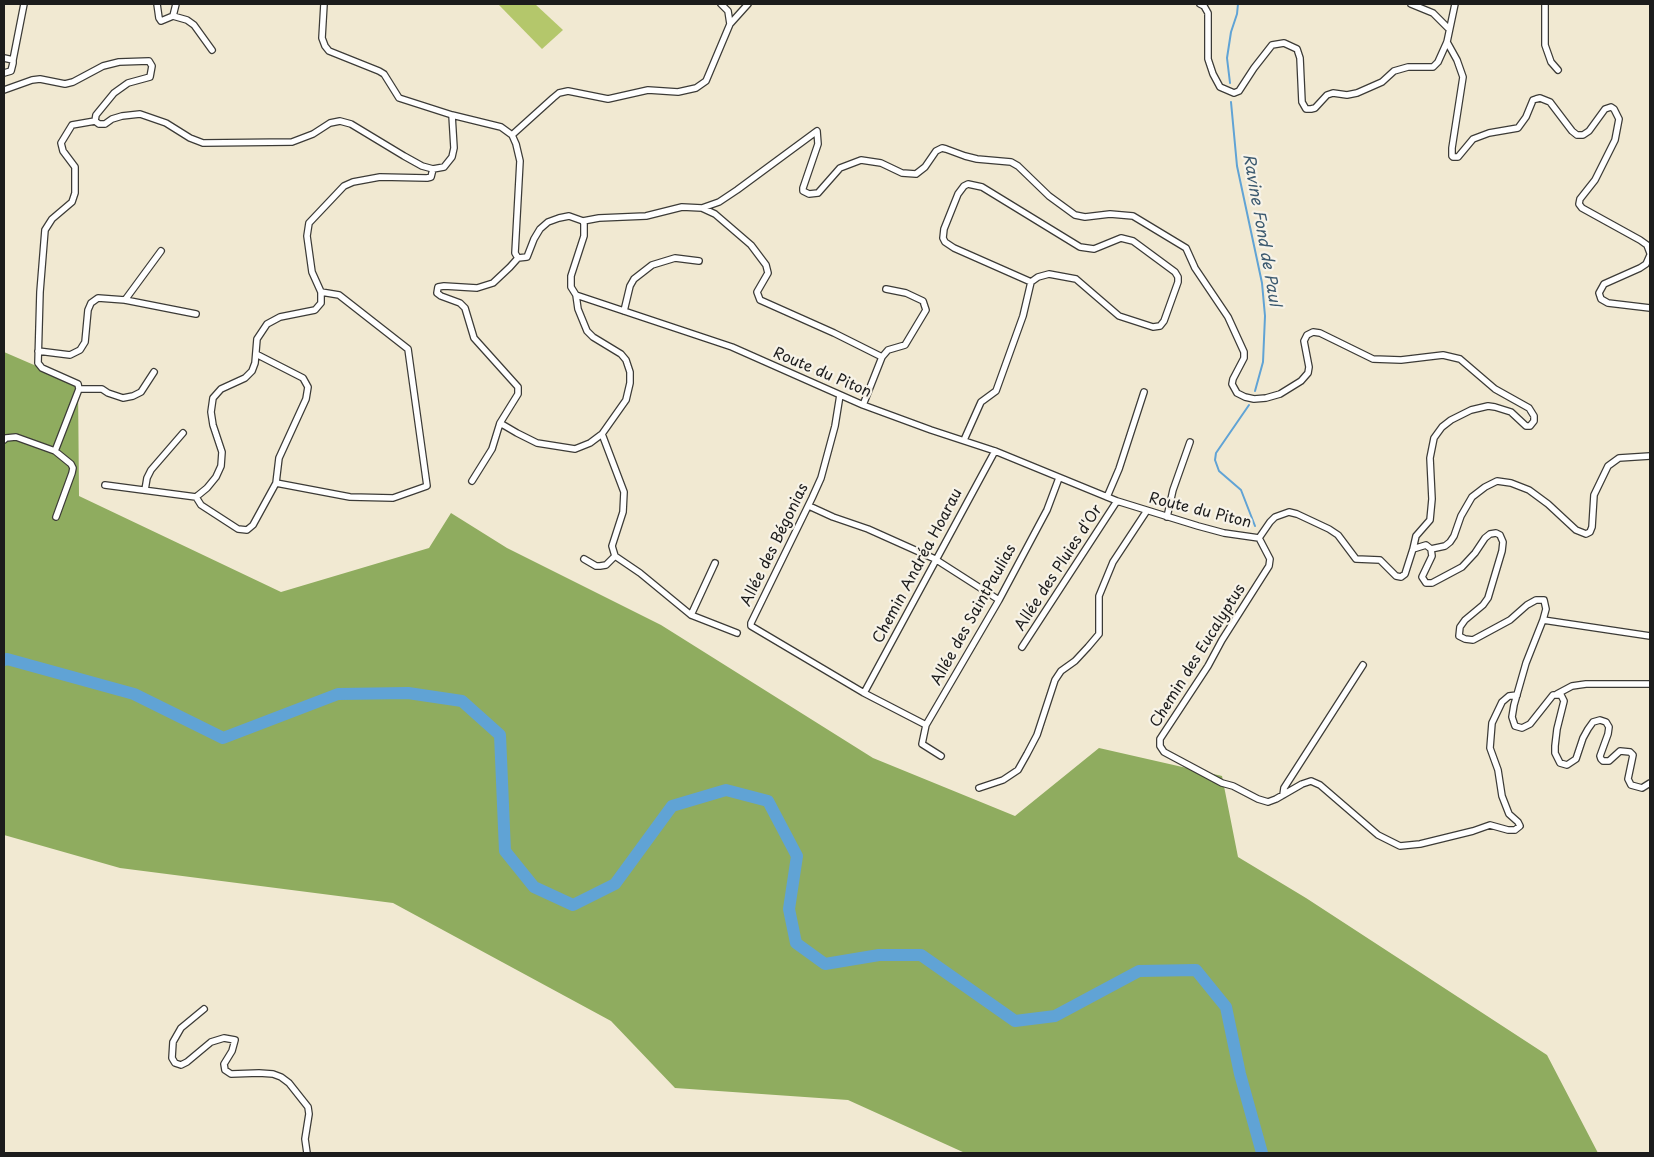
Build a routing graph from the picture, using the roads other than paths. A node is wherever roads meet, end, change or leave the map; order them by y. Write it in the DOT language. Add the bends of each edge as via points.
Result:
graph roads {
  1 [pos="24,4"];
  2 [pos="157,4"];
  3 [pos="176,4"];
  4 [pos="324,4"];
  5 [pos="721,4"];
  6 [pos="748,4"];
  7 [pos="1200,4"];
  8 [pos="1410,4"];
  9 [pos="1454,4"];
  10 [pos="1546,4"];
  11 [pos="173,16"];
  12 [pos="730,24"];
  13 [pos="1449,29"];
  14 [pos="1446,42"];
  15 [pos="212,50"];
  16 [pos="4,58"];
  17 [pos="13,60"];
  18 [pos="1558,70"];
  19 [pos="4,73"];
  20 [pos="4,90"];
  21 [pos="452,115"];
  22 [pos="95,121"];
  23 [pos="512,135"];
  24 [pos="433,169"];
  25 [pos="702,208"];
  26 [pos="583,221"];
  27 [pos="161,251"];
  28 [pos="1650,254"];
  29 [pos="518,258"];
  30 [pos="698,261"];
  31 [pos="1031,282"];
  32 [pos="886,290"];
  33 [pos="321,292"];
  34 [pos="576,296"];
  35 [pos="125,300"];
  36 [pos="1650,308"];
  37 [pos="624,311"];
  38 [pos="196,314"];
  39 [pos="38,351"];
  40 [pos="256,354"];
  41 [pos="882,357"];
  42 [pos="154,372"];
  43 [pos="79,389"];
  44 [pos="1144,392"];
  45 [pos="840,395"];
  46 [pos="863,404"];
  47 [pos="500,423"];
  48 [pos="183,433"];
  49 [pos="602,434"];
  50 [pos="4,440"];
  51 [pos="964,440"];
  52 [pos="1190,442"];
  53 [pos="55,451"];
  54 [pos="995,451"];
  55 [pos="1650,456"];
  56 [pos="1059,478"];
  57 [pos="472,481"];
  58 [pos="276,483"];
  59 [pos="105,485"];
  60 [pos="144,490"];
  61 [pos="196,497"];
  62 [pos="1107,497"];
  63 [pos="1117,501"];
  64 [pos="809,506"];
  65 [pos="1146,512"];
  66 [pos="56,517"];
  67 [pos="1166,517"];
  68 [pos="1259,538"];
  69 [pos="1413,549"];
  70 [pos="1431,549"];
  71 [pos="615,556"];
  72 [pos="584,558"];
  73 [pos="936,559"];
  74 [pos="715,563"];
  75 [pos="999,600"];
  76 [pos="691,615"];
  77 [pos="1544,620"];
  78 [pos="737,633"];
  79 [pos="1650,636"];
  80 [pos="1022,647"];
  81 [pos="1363,665"];
  82 [pos="1650,684"];
  83 [pos="864,693"];
  84 [pos="1558,694"];
  85 [pos="1517,695"];
  86 [pos="926,725"];
  87 [pos="941,756"];
  88 [pos="1650,784"];
  89 [pos="979,788"];
  90 [pos="1283,795"];
  91 [pos="204,1009"];
  92 [pos="308,1153"];
  1 -- 17 [label="street"];
  2 -- 11 [label="street" via="161,21"];
  3 -- 11 [label="street"];
  4 -- 21 [label="street" via="322,38 329,51 379,70 399,98"];
  5 -- 12 [label="street" via="728,10"];
  6 -- 12 [label="street"];
  7 -- 14 [label="street" via="1208,13 1208,59 1220,87 1234,93 1239,90 1272,45 1284,43 1297,49 1300,58 1302,102 1306,109 1315,108 1333,93 1357,93 1382,82 1394,72 1433,66"];
  8 -- 13 [label="street" via="1434,13"];
  9 -- 13 [label="street"];
  10 -- 18 [label="street" via="1544,45"];
  11 -- 15 [label="street" via="194,25"];
  12 -- 23 [label="street" via="706,81 696,88 678,92 648,90 608,99 568,91 553,98"];
  13 -- 14 [label="street"];
  14 -- 28 [label="street" via="1458,60 1463,77 1452,156 1458,157 1473,139 1518,128 1536,99 1550,102 1577,135 1589,131 1605,109 1611,107 1619,119 1615,140 1579,204 1640,240 1647,245"];
  16 -- 17 [label="street"];
  17 -- 19 [label="street" via="11,70"];
  20 -- 22 [label="street" via="40,79 65,84 103,66 149,61 152,66 150,77 128,83 114,93 98,112"];
  21 -- 23 [label="street" via="501,127"];
  21 -- 24 [label="street" via="452,157 444,167"];
  22 -- 24 [label="street" via="105,124 112,118 140,114 166,123 203,143 292,142 340,121"];
  22 -- 39 [label="street" via="72,125 61,143 75,167 76,193 72,202 52,219 46,230"];
  23 -- 29 [label="street" via="520,161 514,245"];
  24 -- 33 [label="street" via="427,178 380,177 344,186 310,223 307,236 312,272"];
  25 -- 26 [label="street" via="682,207 646,216"];
  25 -- 41 [label="street" via="715,214 751,245 766,265 768,273 758,292 760,300"];
  25 -- 69 [label="street" via="737,190 817,131 818,144 803,188 806,194 813,195 840,168 861,160 916,174 942,148 977,159 1011,162 1075,215 1133,216 1177,241 1188,251 1195,268 1228,317 1244,352 1232,384 1237,393 1245,397 1266,398 1302,381 1310,367 1304,341 1313,332 1373,358 1401,360 1443,355 1460,359 1495,389 1529,408 1534,424 1524,425 1511,412 1488,406 1471,410 1442,428 1434,438 1430,458 1430,520 1416,536"];
  26 -- 29 [label="street" via="569,216 548,222 537,234 528,257"];
  26 -- 34 [label="street" via="584,236 571,276 571,287"];
  27 -- 35 [label="street"];
  28 -- 36 [label="street" via="1646,264 1604,284 1599,293 1601,299 1608,303"];
  29 -- 47 [label="street" via="493,283 477,288 438,287 437,293 465,308 474,338 518,387 518,394"];
  30 -- 37 [label="street" via="675,258 652,265 634,279"];
  31 -- 31 [label="street" via="1049,274 1076,279 1120,316 1153,327 1164,321 1178,282 1175,272 1133,242 1121,238 1094,249 1080,247 982,187 964,186 944,229 945,242"];
  31 -- 51 [label="street" via="1023,316 996,391 981,402"];
  32 -- 41 [label="street" via="896,290 923,301 926,310 905,344 888,350"];
  33 -- 40 [label="street" via="321,303 315,310 280,317 267,324 257,339"];
  33 -- 58 [label="street" via="339,295 408,349 427,486 393,498 350,497"];
  34 -- 37 [label="street, Route du Piton"];
  34 -- 49 [label="street" via="586,331 621,354 630,372 626,400"];
  35 -- 38 [label="street"];
  35 -- 39 [label="street" via="98,298 91,303 85,342 80,350 70,355"];
  37 -- 45 [label="street, Route du Piton" via="732,347"];
  39 -- 43 [label="street" via="39,367 78,384"];
  40 -- 58 [label="street" via="303,378 308,387 306,399 279,458"];
  40 -- 61 [label="street" via="252,371 245,378 221,389 214,398 213,426 222,452 221,466 216,477"];
  41 -- 46 [label="street"];
  42 -- 43 [label="street" via="141,392 134,396 123,398 102,389"];
  43 -- 53 [label="street"];
  44 -- 62 [label="street"];
  45 -- 46 [label="street, Route du Piton"];
  45 -- 64 [label="street, Allée des Bégonias" via="826,461"];
  46 -- 51 [label="street, Route du Piton"];
  47 -- 49 [label="street" via="537,443 560,448 575,449"];
  47 -- 57 [label="street" via="492,449"];
  48 -- 60 [label="street" via="151,470"];
  49 -- 71 [label="street" via="624,492 623,512 612,546"];
  50 -- 53 [label="street" via="16,437"];
  51 -- 54 [label="street, Route du Piton"];
  52 -- 67 [label="street"];
  53 -- 66 [label="street" via="73,468"];
  54 -- 56 [label="street, Route du Piton"];
  54 -- 73 [label="street, Chemin Andréa Hoarau"];
  55 -- 70 [label="street" via="1619,458 1608,466 1594,495 1592,527 1586,534 1576,530 1529,490 1511,482 1497,481 1472,497 1450,542"];
  56 -- 62 [label="street, Route du Piton"];
  56 -- 75 [label="street, Allée des SaintPaulias" via="1047,510"];
  58 -- 61 [label="street" via="254,526 247,530 238,529 199,503"];
  59 -- 60 [label="street"];
  60 -- 61 [label="street"];
  62 -- 63 [label="street, Route du Piton"];
  63 -- 65 [label="street, Route du Piton"];
  63 -- 80 [label="street, Allée des Pluies d'Or"];
  64 -- 73 [label="street"];
  64 -- 83 [label="street, Allée des Bégonias" via="751,626"];
  65 -- 67 [label="street, Route du Piton"];
  65 -- 89 [label="street" via="1113,562 1099,596 1098,634 1055,680 1037,734 1018,770 1003,780"];
  67 -- 68 [label="street, Route du Piton" via="1224,533"];
  68 -- 69 [label="street, Route du Piton" via="1275,517 1289,512 1297,514 1338,534 1356,559 1380,560 1401,577"];
  68 -- 90 [label="street, Chemin des Eucalyptus" via="1270,559 1269,566 1160,739 1160,746 1172,757 1258,799 1268,802"];
  69 -- 70 [label="street" via="1426,545"];
  70 -- 77 [label="street" via="1430,563 1422,577 1426,583 1439,580 1462,567 1490,534 1500,535 1503,542 1488,598 1460,627 1460,636 1473,640 1510,620 1536,600 1544,600 1546,604"];
  71 -- 72 [label="street" via="600,566"];
  71 -- 76 [label="street"];
  73 -- 75 [label="street"];
  73 -- 83 [label="street, Chemin Andréa Hoarau"];
  74 -- 76 [label="street"];
  75 -- 86 [label="street, Allée des SaintPaulias"];
  76 -- 78 [label="street"];
  77 -- 79 [label="street"];
  77 -- 85 [label="street"];
  81 -- 90 [label="street" via="1284,788"];
  82 -- 84 [label="street" via="1586,684 1572,686"];
  83 -- 86 [label="street, Allée des Bégonias"];
  84 -- 85 [label="street" via="1553,695 1530,724 1522,728 1515,726 1512,717"];
  84 -- 88 [label="street" via="1564,701 1555,746 1560,763 1567,765 1576,759 1588,728 1600,720 1609,727 1601,759 1609,761 1620,751 1630,752 1633,755 1628,779 1631,785 1642,788"];
  85 -- 90 [label="street, Chemin des Eucalyptus" via="1502,702 1492,723 1490,748 1502,796 1509,814 1520,826 1515,830 1490,825 1420,844 1400,846 1378,835 1320,785 1311,781"];
  86 -- 87 [label="street" via="922,744"];
  91 -- 92 [label="street" via="181,1028 173,1042 172,1058 175,1063 187,1062 211,1042 224,1038 235,1040 224,1064 226,1070 231,1074 273,1074 282,1078 308,1107 305,1139"];
}
